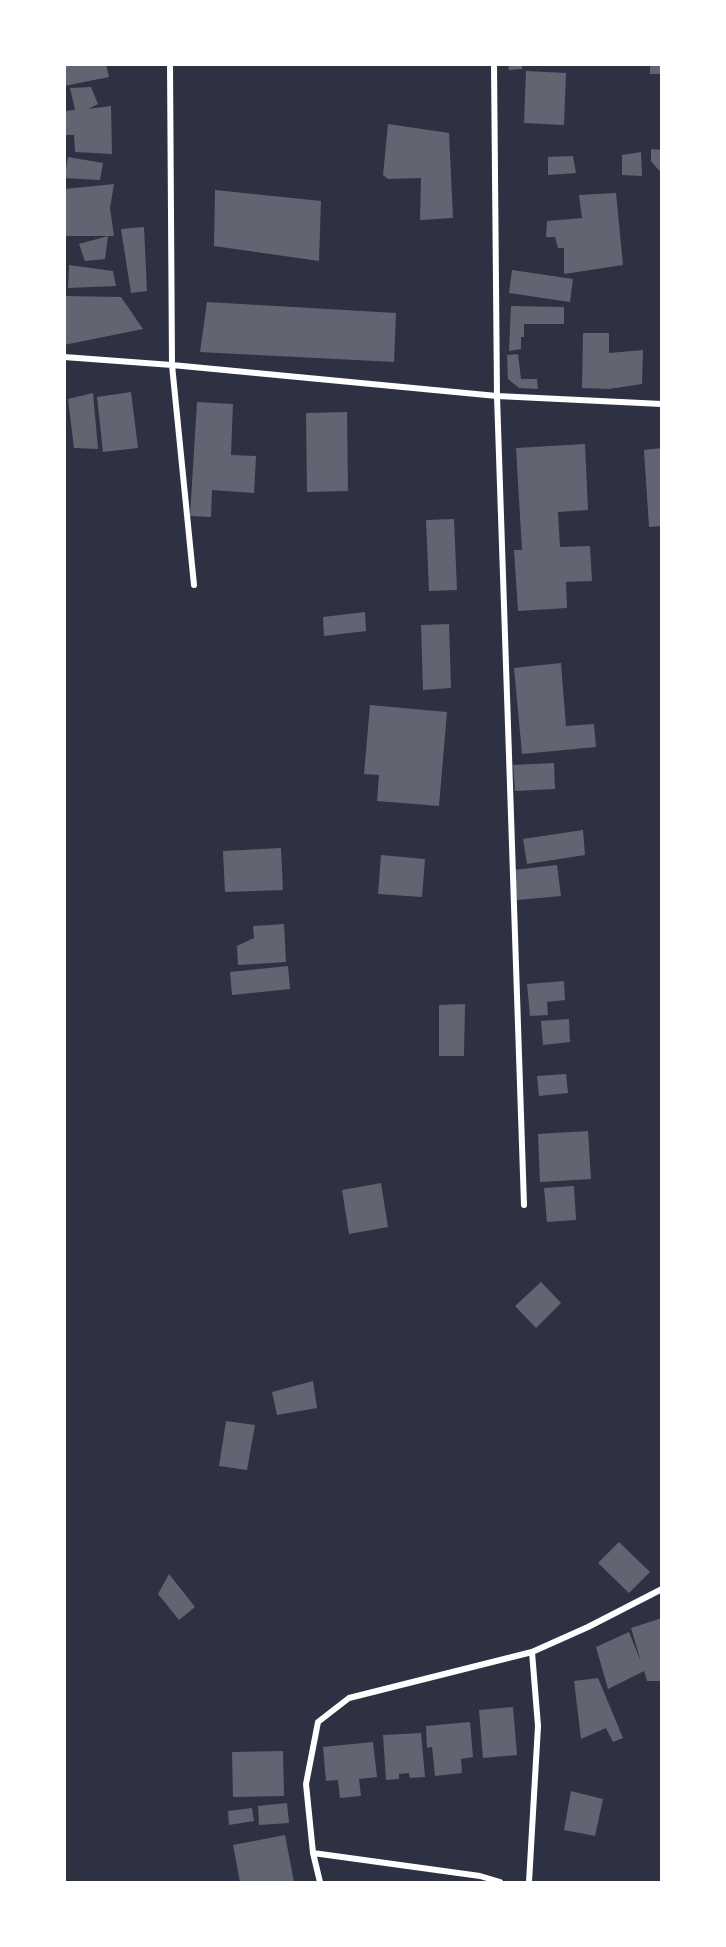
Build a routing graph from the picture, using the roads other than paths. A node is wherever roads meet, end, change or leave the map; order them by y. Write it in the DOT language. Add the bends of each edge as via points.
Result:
graph roads {
  1 [pos="170,64"];
  2 [pos="494,64"];
  3 [pos="64,357"];
  4 [pos="172,365"];
  5 [pos="497,396"];
  6 [pos="662,404"];
  7 [pos="194,585"];
  8 [pos="524,1205"];
  9 [pos="662,1589"];
  10 [pos="532,1652"];
  11 [pos="313,1853"];
  12 [pos="320,1882"];
  13 [pos="500,1882"];
  14 [pos="529,1882"];
  1 -- 4 [label="street"];
  2 -- 5 [label="street"];
  3 -- 4 [label="street"];
  4 -- 5 [label="street"];
  4 -- 7 [label="street"];
  5 -- 6 [label="street"];
  5 -- 8 [label="street"];
  9 -- 10 [label="street"];
  10 -- 11 [label="street" via="349,1698 318,1722 306,1784"];
  10 -- 14 [label="street" via="538,1726"];
  11 -- 12 [label="street"];
  11 -- 13 [label="street"];
}
